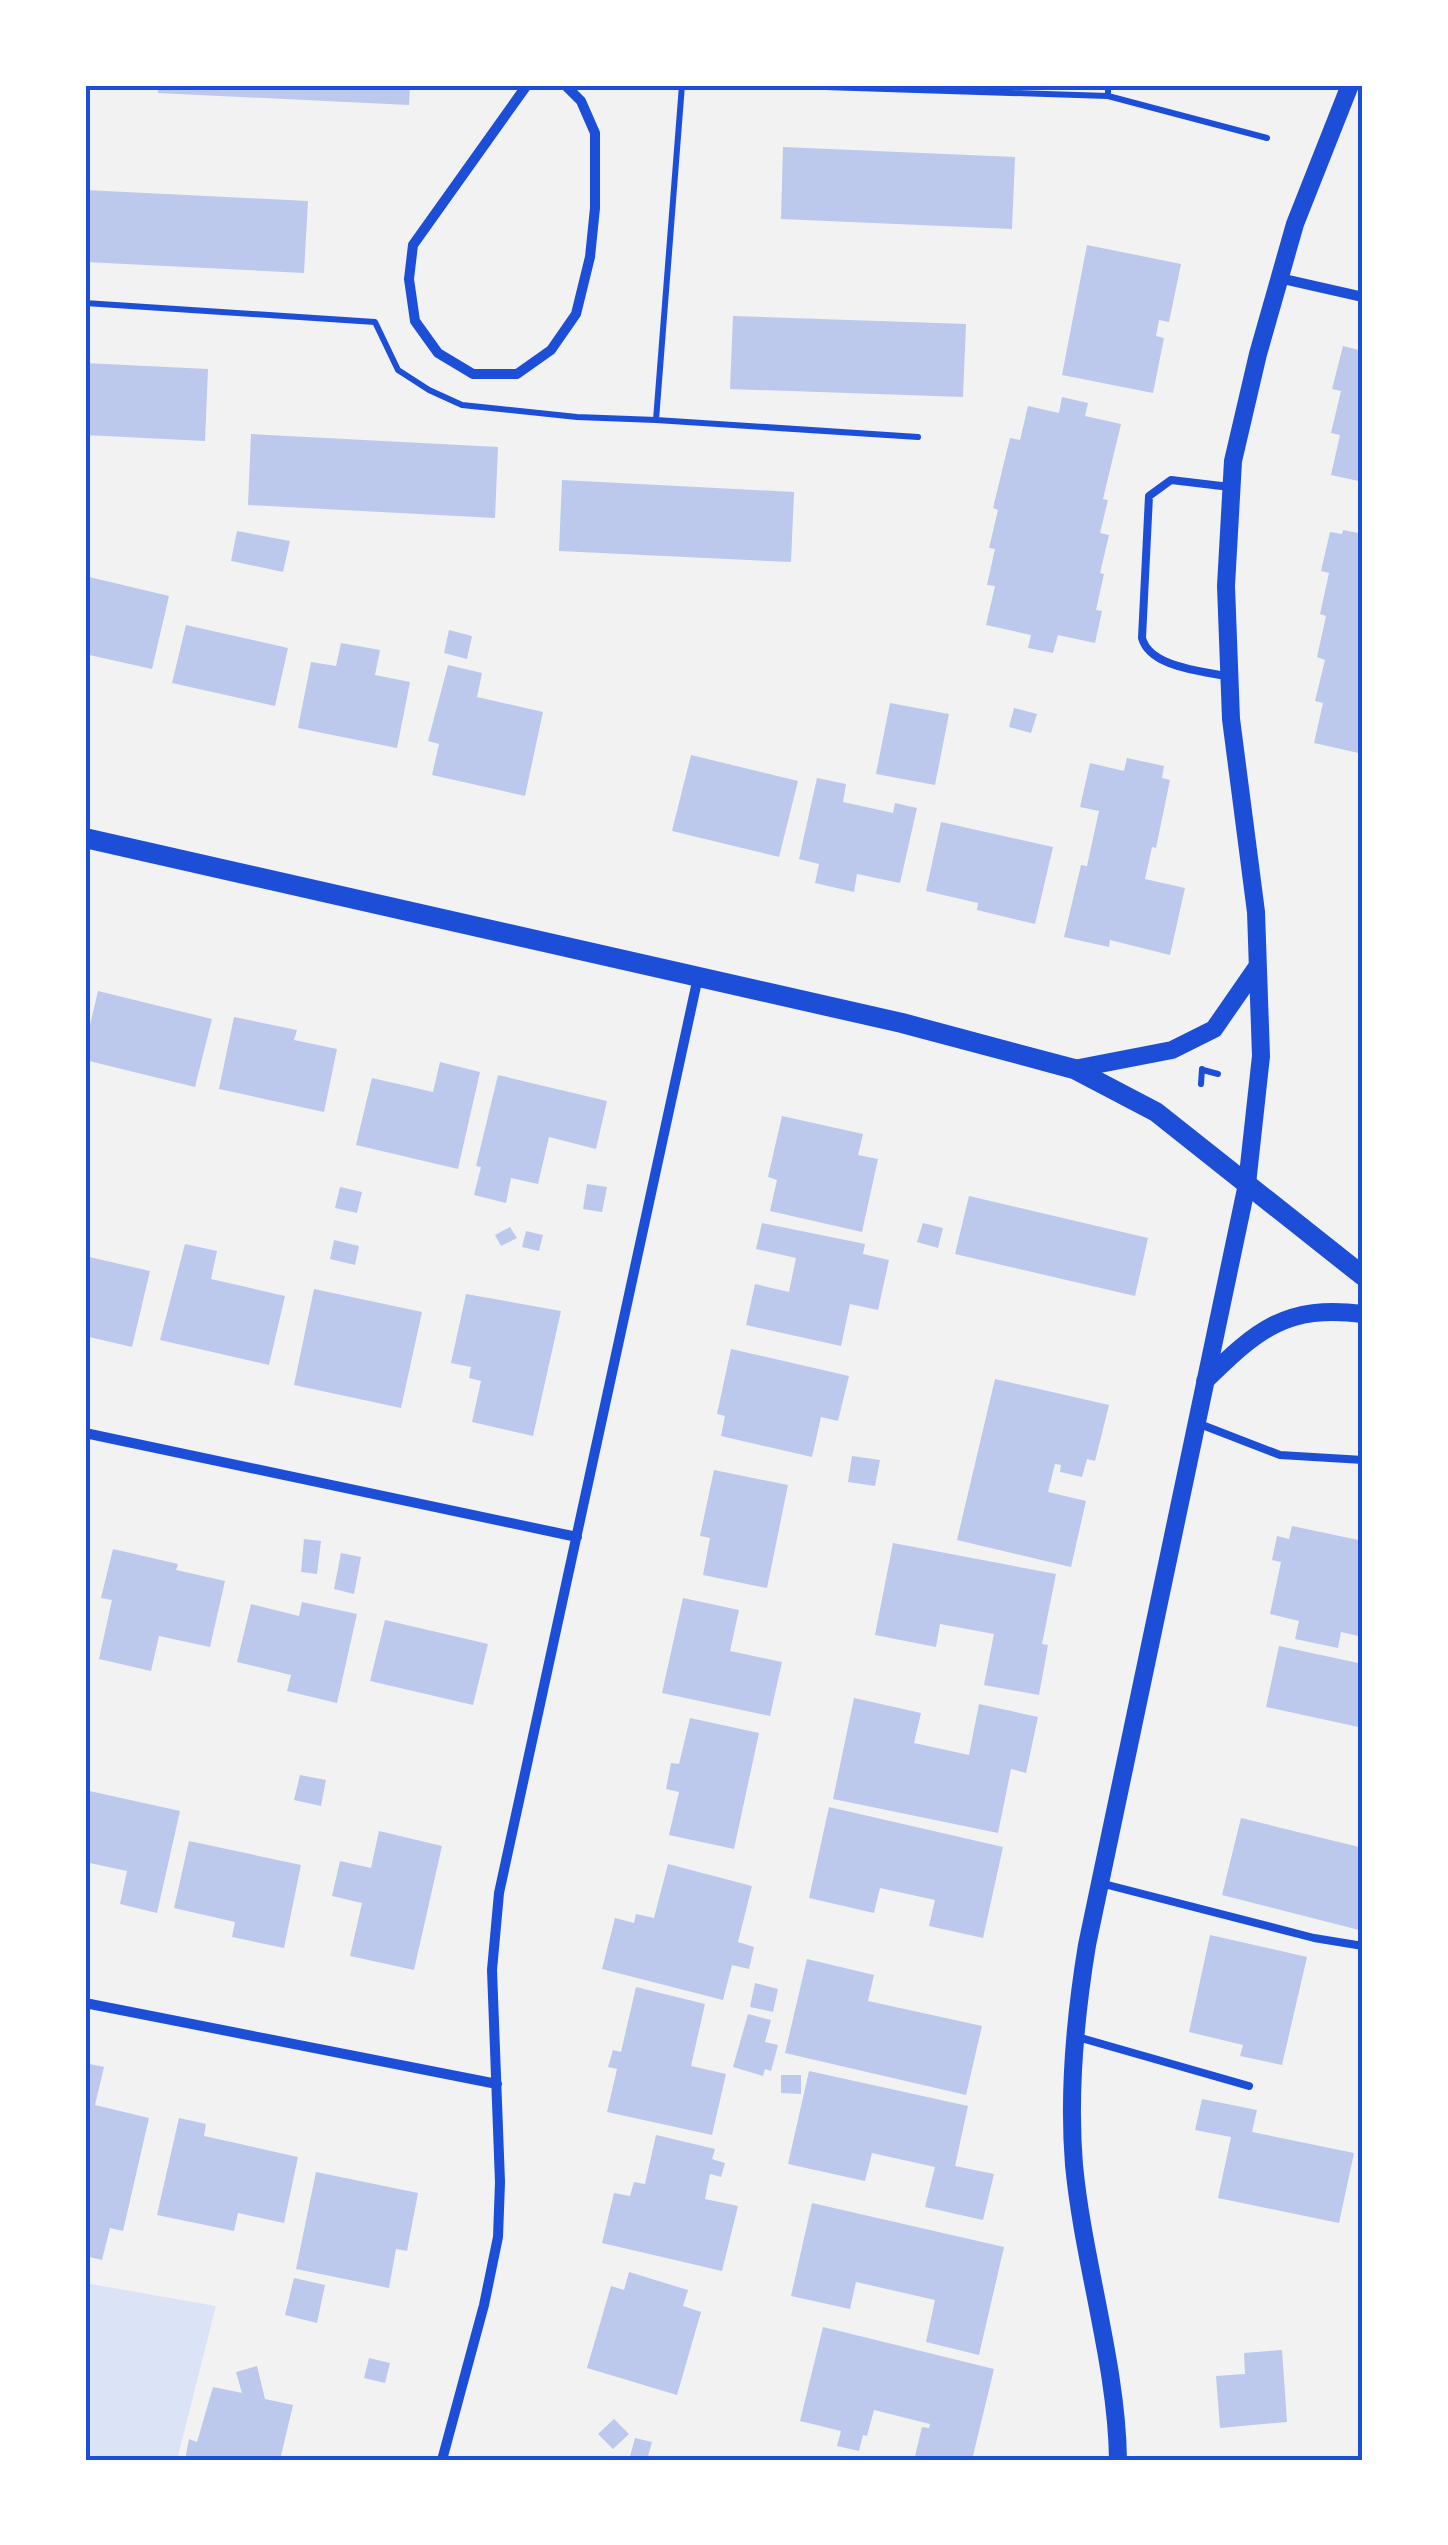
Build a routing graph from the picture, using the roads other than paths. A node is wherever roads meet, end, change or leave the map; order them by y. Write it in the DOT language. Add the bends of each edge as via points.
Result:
graph roads {
  1 [pos="526,85"];
  2 [pos="565,85"];
  3 [pos="1350,85"];
  4 [pos="1279,278"];
  5 [pos="1363,298"];
  6 [pos="1232,488"];
  7 [pos="1230,677"];
  8 [pos="85,838"];
  9 [pos="1258,967"];
  10 [pos="698,977"];
  11 [pos="1074,1069"];
  12 [pos="1246,1184"];
  13 [pos="1363,1276"];
  14 [pos="1363,1314"];
  15 [pos="1205,1381"];
  16 [pos="1197,1423"];
  17 [pos="85,1434"];
  18 [pos="1363,1460"];
  19 [pos="577,1537"];
  20 [pos="1100,1884"];
  21 [pos="1363,1946"];
  22 [pos="85,2003"];
  23 [pos="1074,2036"];
  24 [pos="497,2084"];
  25 [pos="1248,2086"];
  26 [pos="442,2460"];
  27 [pos="1118,2460"];
  1 -- 2 [label="street" via="413,245 414,321 438,352 473,374 517,374 551,350 576,314 590,257 594,133 581,101"];
  3 -- 4 [label="street"];
  4 -- 5 [label="street"];
  4 -- 6 [label="street"];
  6 -- 7 [label="street"];
  6 -- 7 [label="lane" via="1171,480 1149,496 1142,638 1154,655"];
  7 -- 9 [label="street"];
  8 -- 10 [label="main road"];
  9 -- 11 [label="street" via="1214,1029 1172,1050"];
  9 -- 12 [label="street" via="1261,1056"];
  10 -- 11 [label="main road"];
  10 -- 19 [label="street"];
  11 -- 12 [label="main road" via="1156,1112"];
  12 -- 13 [label="main road"];
  12 -- 15 [label="street"];
  14 -- 15 [label="street" via="1296,1314 1246,1341"];
  15 -- 16 [label="street"];
  16 -- 18 [label="lane" via="1280,1455"];
  16 -- 20 [label="street"];
  17 -- 19 [label="street"];
  19 -- 24 [label="street" via="499,1893 492,1970"];
  20 -- 21 [label="lane"];
  20 -- 23 [label="street"];
  22 -- 24 [label="street"];
  23 -- 25 [label="lane"];
  23 -- 27 [label="street" via="1074,2166"];
  24 -- 26 [label="street" via="498,2237"];
}
